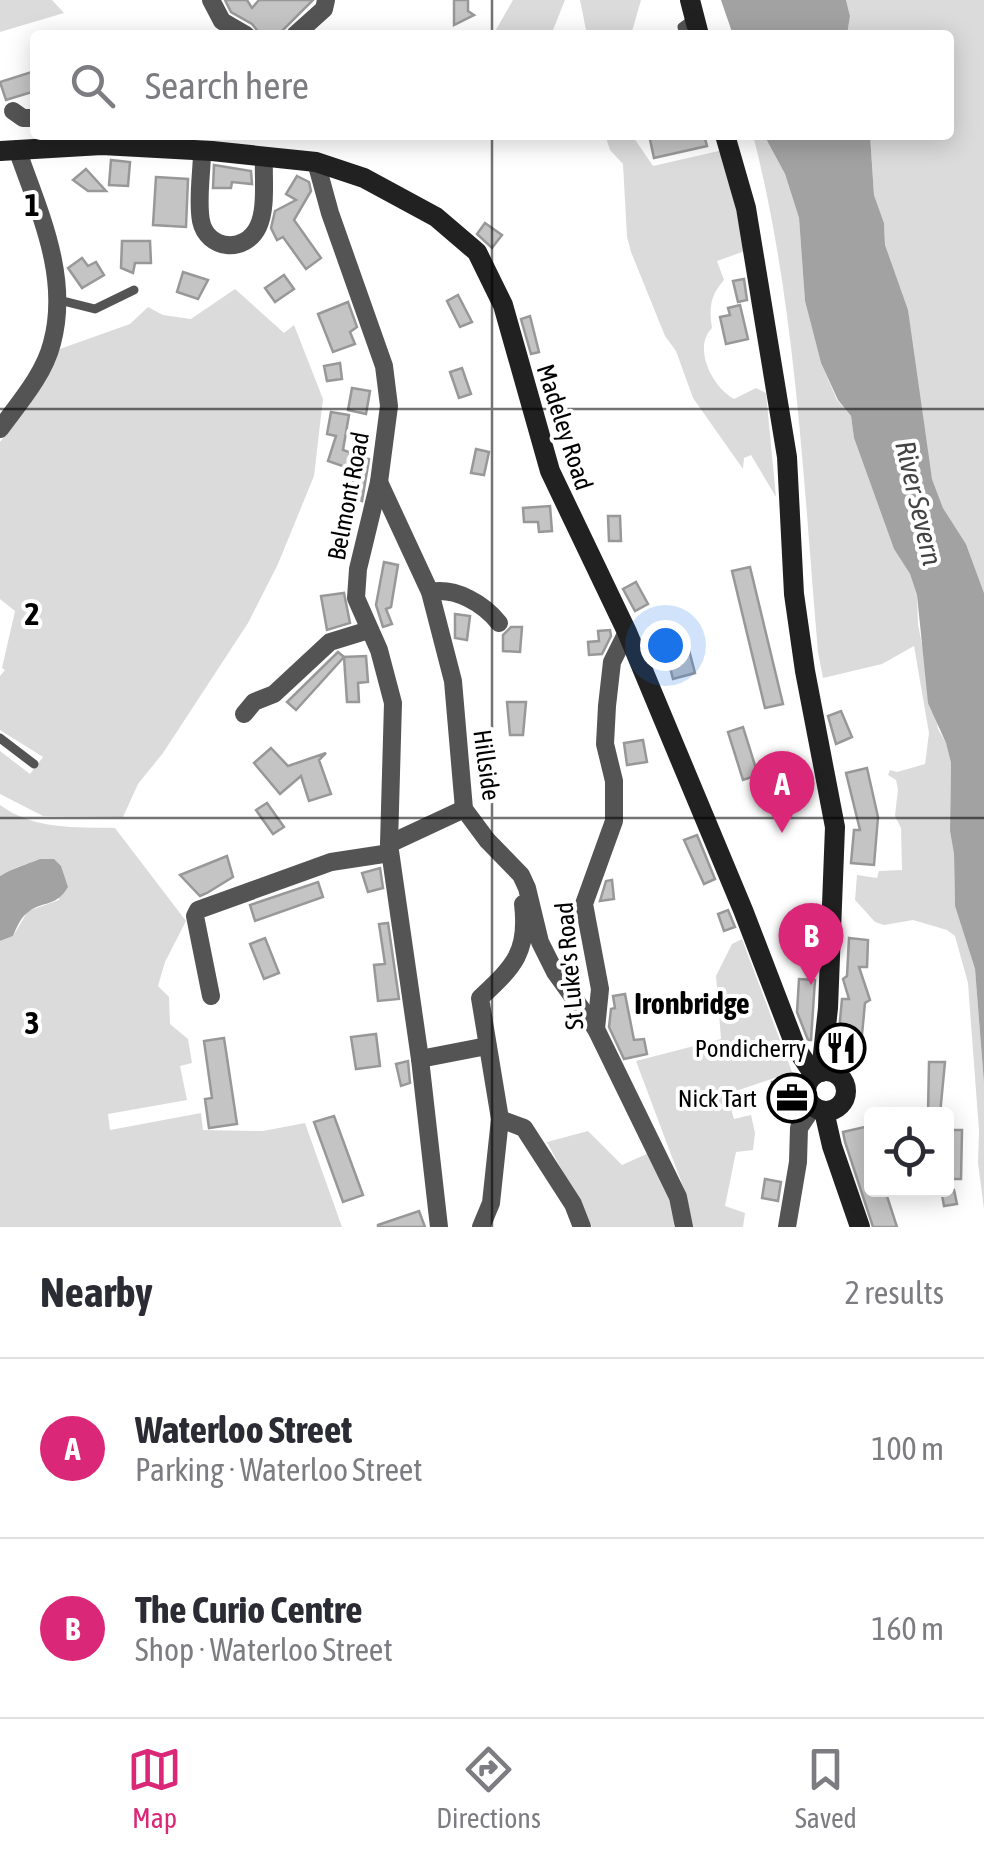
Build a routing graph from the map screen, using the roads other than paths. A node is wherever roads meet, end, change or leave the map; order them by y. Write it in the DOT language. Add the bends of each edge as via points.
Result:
graph roads {
  1 [pos="211,0"];
  2 [pos="326,0"];
  3 [pos="232,30"];
  4 [pos="301,30"];
  5 [pos="13,111"];
  6 [pos="30,118"];
  7 [pos="723,140"];
  8 [pos="156,142"];
  9 [pos="9,150"];
  10 [pos="202,151"];
  11 [pos="264,158"];
  12 [pos="316,162"];
  13 [pos="134,290"];
  14 [pos="59,300"];
  15 [pos="0,429"];
  16 [pos="379,482"];
  17 [pos="430,592"];
  18 [pos="499,624"];
  19 [pos="369,630"];
  20 [pos="627,632"];
  21 [pos="244,714"];
  22 [pos="0,738"];
  23 [pos="34,764"];
  24 [pos="464,809"];
  25 [pos="390,848"];
  26 [pos="521,875"];
  27 [pos="211,996"];
  28 [pos="596,1029"];
  29 [pos="487,1046"];
  30 [pos="420,1060"];
  31 [pos="818,1074"];
  32 [pos="819,1109"];
  33 [pos="500,1119"];
  34 [pos="439,1227"];
  35 [pos="481,1227"];
  36 [pos="582,1227"];
  37 [pos="684,1227"];
  38 [pos="787,1227"];
  39 [pos="860,1227"];
  1 -- 3 [label="street"];
  2 -- 4 [label="street"];
  5 -- 6 [label="street"];
  7 -- 31 [label="main road" via="746,208 784,438 800,633 835,827 828,1008"];
  8 -- 9 [label="main road, Madeley Road"];
  8 -- 10 [label="main road, Madeley Road"];
  9 -- 14 [label="street" via="50,246"];
  10 -- 11 [label="main road, Madeley Road"];
  10 -- 11 [label="street" via="200,219 206,235 230,246 261,224"];
  11 -- 12 [label="main road, Madeley Road"];
  12 -- 16 [label="street, Belmont Road" via="384,366 389,406"];
  12 -- 20 [label="main road, Madeley Road" via="364,178 436,217 477,252 503,305 550,471"];
  13 -- 14 [label="lane" via="95,309"];
  14 -- 15 [label="street" via="52,346"];
  16 -- 17 [label="street, Hillside"];
  16 -- 19 [label="street, Belmont Road" via="356,589"];
  17 -- 18 [label="street" via="462,596"];
  17 -- 24 [label="street, Hillside" via="452,681"];
  19 -- 21 [label="street" via="330,642"];
  19 -- 25 [label="street, Belmont Road" via="393,704"];
  20 -- 28 [label="street, St Luke's Road" via="612,662 605,744 614,820 584,904 600,989"];
  20 -- 31 [label="main road, Madeley Road" via="796,1048"];
  22 -- 23 [label="lane"];
  24 -- 25 [label="street"];
  24 -- 26 [label="street, Hillside"];
  25 -- 27 [label="street" via="198,910"];
  25 -- 30 [label="street, Belmont Road"];
  26 -- 28 [label="street, Hillside" via="540,942"];
  26 -- 29 [label="street" via="524,916 515,966 480,998"];
  28 -- 37 [label="street, St Luke's Road" via="678,1197"];
  29 -- 30 [label="street"];
  29 -- 33 [label="street"];
  30 -- 34 [label="street, Belmont Road"];
  31 -- 32 [label="main road" via="806,1091"];
  31 -- 32 [label="main road" via="840,1076 846,1093 836,1109"];
  32 -- 38 [label="street" via="799,1128"];
  32 -- 39 [label="main road"];
  33 -- 35 [label="street" via="491,1202"];
  33 -- 36 [label="street" via="524,1128"];
}
